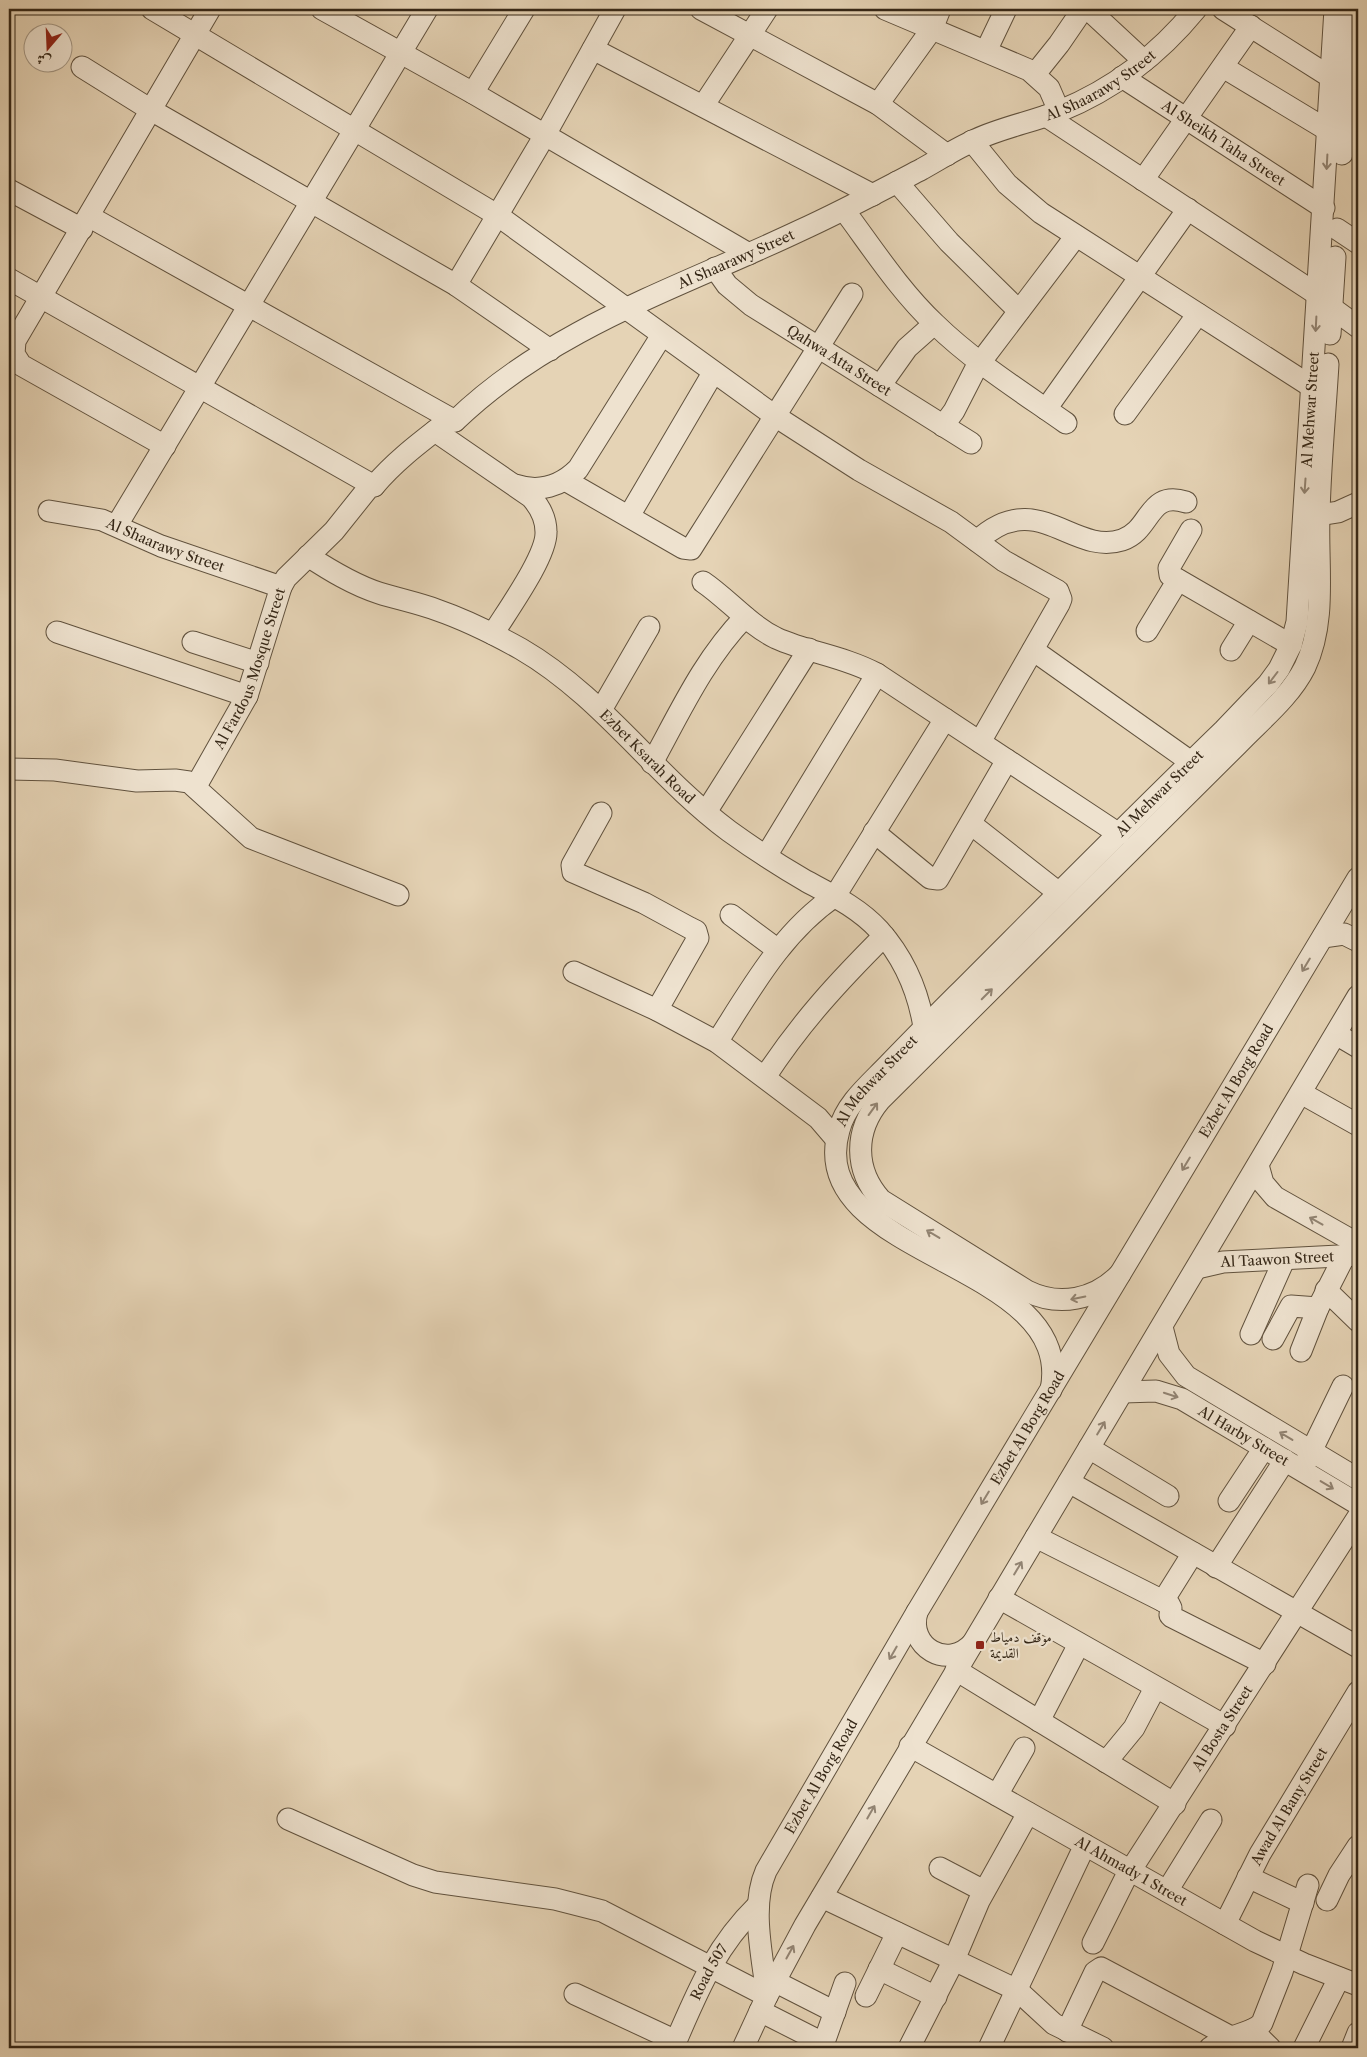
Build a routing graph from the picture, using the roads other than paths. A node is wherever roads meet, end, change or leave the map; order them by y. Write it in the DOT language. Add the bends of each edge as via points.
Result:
graph roads {
  1 [pos="152,9"];
  2 [pos="210,9"];
  3 [pos="322,9"];
  4 [pos="427,9"];
  5 [pos="524,9"];
  6 [pos="616,9"];
  7 [pos="701,9"];
  8 [pos="767,9"];
  9 [pos="885,9"];
  10 [pos="940,9"];
  11 [pos="1006,9"];
  12 [pos="1081,9"];
  13 [pos="1196,9"];
  14 [pos="1223,9"];
  15 [pos="1349,10"];
  16 [pos="1250,19"];
  17 [pos="932,29"];
  18 [pos="195,35"];
  19 [pos="751,35"];
  20 [pos="593,49"];
  21 [pos="986,51"];
  22 [pos="400,53"];
  23 [pos="1144,61"];
  24 [pos="1223,66"];
  25 [pos="82,67"];
  26 [pos="1035,74"];
  27 [pos="1122,77"];
  28 [pos="1332,78"];
  29 [pos="473,93"];
  30 [pos="878,104"];
  31 [pos="703,106"];
  32 [pos="151,110"];
  33 [pos="1053,114"];
  34 [pos="1351,116"];
  35 [pos="1186,119"];
  36 [pos="355,129"];
  37 [pos="1329,132"];
  38 [pos="546,135"];
  39 [pos="972,141"];
  40 [pos="947,155"];
  41 [pos="1143,180"];
  42 [pos="897,182"];
  43 [pos="9,190"];
  44 [pos="873,195"];
  45 [pos="310,204"];
  46 [pos="1324,208"];
  47 [pos="1188,209"];
  48 [pos="844,210"];
  49 [pos="498,215"];
  50 [pos="86,223"];
  51 [pos="1337,229"];
  52 [pos="1076,236"];
  53 [pos="1358,243"];
  54 [pos="749,254"];
  55 [pos="715,268"];
  56 [pos="1140,276"];
  57 [pos="9,279"];
  58 [pos="456,285"];
  59 [pos="852,294"];
  60 [pos="41,297"];
  61 [pos="1325,302"];
  62 [pos="250,306"];
  63 [pos="626,307"];
  64 [pos="1019,311"];
  65 [pos="1198,314"];
  66 [pos="934,324"];
  67 [pos="1358,327"];
  68 [pos="662,335"];
  69 [pos="818,347"];
  70 [pos="550,350"];
  71 [pos="980,362"];
  72 [pos="713,374"];
  73 [pos="880,386"];
  74 [pos="199,387"];
  75 [pos="1312,387"];
  76 [pos="1046,408"];
  77 [pos="1125,414"];
  78 [pos="775,416"];
  79 [pos="455,421"];
  80 [pos="1066,423"];
  81 [pos="943,426"];
  82 [pos="435,431"];
  83 [pos="971,443"];
  84 [pos="165,446"];
  85 [pos="565,480"];
  86 [pos="514,484"];
  87 [pos="374,486"];
  88 [pos="1186,502"];
  89 [pos="1358,503"];
  90 [pos="49,511"];
  91 [pos="1319,515"];
  92 [pos="629,516"];
  93 [pos="117,525"];
  94 [pos="1191,530"];
  95 [pos="977,541"];
  96 [pos="308,556"];
  97 [pos="1178,580"];
  98 [pos="703,582"];
  99 [pos="281,587"];
  100 [pos="745,617"];
  101 [pos="1249,621"];
  102 [pos="649,627"];
  103 [pos="1148,630"];
  104 [pos="57,632"];
  105 [pos="493,634"];
  106 [pos="192,642"];
  107 [pos="1291,644"];
  108 [pos="808,649"];
  109 [pos="1033,650"];
  110 [pos="1230,650"];
  111 [pos="258,663"];
  112 [pos="877,674"];
  113 [pos="247,696"];
  114 [pos="601,710"];
  115 [pos="945,719"];
  116 [pos="1231,737"];
  117 [pos="980,742"];
  118 [pos="1008,760"];
  119 [pos="1191,762"];
  120 [pos="652,763"];
  121 [pos="9,769"];
  122 [pos="196,786"];
  123 [pos="706,812"];
  124 [pos="601,813"];
  125 [pos="971,824"];
  126 [pos="874,832"];
  127 [pos="1119,834"];
  128 [pos="766,856"];
  129 [pos="1358,878"];
  130 [pos="1059,894"];
  131 [pos="398,895"];
  132 [pos="835,896"];
  133 [pos="731,915"];
  134 [pos="884,936"];
  135 [pos="1323,937"];
  136 [pos="1358,940"];
  137 [pos="778,950"];
  138 [pos="574,972"];
  139 [pos="1358,996"];
  140 [pos="657,1010"];
  141 [pos="924,1027"];
  142 [pos="1336,1034"];
  143 [pos="717,1042"];
  144 [pos="1358,1048"];
  145 [pos="765,1077"];
  146 [pos="1301,1093"];
  147 [pos="1358,1125"];
  148 [pos="836,1139"];
  149 [pos="1258,1165"];
  150 [pos="1354,1252"];
  151 [pos="1284,1260"];
  152 [pos="1197,1268"];
  153 [pos="1120,1274"];
  154 [pos="1322,1300"];
  155 [pos="1028,1302"];
  156 [pos="1355,1310"];
  157 [pos="1162,1326"];
  158 [pos="1251,1334"];
  159 [pos="1273,1339"];
  160 [pos="1301,1351"];
  161 [pos="1343,1386"];
  162 [pos="1051,1390"];
  163 [pos="1123,1392"];
  164 [pos="1089,1448"];
  165 [pos="1264,1448"];
  166 [pos="1311,1451"];
  167 [pos="1293,1465"];
  168 [pos="1358,1479"];
  169 [pos="1069,1482"];
  170 [pos="1168,1496"];
  171 [pos="1229,1501"];
  172 [pos="1358,1504"];
  173 [pos="1358,1517"];
  174 [pos="1036,1537"];
  175 [pos="1193,1553"];
  176 [pos="1216,1567"];
  177 [pos="999,1598"];
  178 [pos="1163,1601"];
  179 [pos="917,1612"];
  180 [pos="1297,1613"];
  181 [pos="972,1643"];
  182 [pos="1080,1644"];
  183 [pos="1358,1647"];
  184 [pos="1265,1664"];
  185 [pos="956,1670"];
  186 [pos="1155,1688"];
  187 [pos="1358,1692"];
  188 [pos="1039,1721"];
  189 [pos="1225,1726"];
  190 [pos="910,1746"];
  191 [pos="1024,1748"];
  192 [pos="1106,1762"];
  193 [pos="996,1795"];
  194 [pos="1175,1804"];
  195 [pos="1028,1813"];
  196 [pos="288,1819"];
  197 [pos="1211,1820"];
  198 [pos="1085,1845"];
  199 [pos="1358,1846"];
  200 [pos="940,1868"];
  201 [pos="1131,1870"];
  202 [pos="1248,1877"];
  203 [pos="984,1891"];
  204 [pos="1167,1891"];
  205 [pos="822,1897"];
  206 [pos="1327,1900"];
  207 [pos="758,1904"];
  208 [pos="1225,1924"];
  209 [pos="897,1933"];
  210 [pos="1092,1943"];
  211 [pos="1287,1956"];
  212 [pos="954,1960"];
  213 [pos="710,1966"];
  214 [pos="879,1969"];
  215 [pos="1353,1982"];
  216 [pos="845,1983"];
  217 [pos="1017,1990"];
  218 [pos="574,1994"];
  219 [pos="767,1996"];
  220 [pos="866,1996"];
  221 [pos="936,1997"];
  222 [pos="835,2012"];
  223 [pos="1252,2030"];
  224 [pos="1067,2031"];
  225 [pos="1358,2033"];
  226 [pos="1229,2036"];
  227 [pos="674,2044"];
  228 [pos="822,2046"];
  229 [pos="743,2048"];
  230 [pos="909,2048"];
  231 [pos="989,2048"];
  232 [pos="1103,2048"];
  233 [pos="1210,2048"];
  234 [pos="1270,2048"];
  235 [pos="1304,2048"];
  236 [pos="1352,2048"];
  1 -- 18 [label="street"];
  2 -- 18 [label="street"];
  3 -- 22 [label="street"];
  4 -- 22 [label="street"];
  5 -- 29 [label="street"];
  6 -- 20 [label="street"];
  7 -- 19 [label="street"];
  8 -- 19 [label="street"];
  9 -- 17 [label="street"];
  10 -- 17 [label="street"];
  11 -- 21 [label="street"];
  12 -- 23 [label="street"];
  12 -- 26 [label="street"];
  13 -- 23 [label="street, Al Shaarawy Street"];
  14 -- 16 [label="street"];
  15 -- 28 [label="street, Al Mehwar Street"];
  15 -- 34 [label="street, Al Mehwar Street"];
  16 -- 24 [label="street"];
  16 -- 28 [label="street"];
  17 -- 21 [label="street"];
  17 -- 30 [label="street"];
  18 -- 32 [label="street"];
  18 -- 36 [label="street"];
  19 -- 30 [label="street"];
  19 -- 31 [label="street"];
  20 -- 31 [label="street"];
  20 -- 38 [label="street"];
  21 -- 26 [label="street"];
  22 -- 29 [label="street"];
  22 -- 36 [label="street"];
  23 -- 27 [label="street, Al Shaarawy Street"];
  24 -- 35 [label="street"];
  24 -- 37 [label="street"];
  25 -- 32 [label="street"];
  26 -- 33 [label="street" via="1052,93"];
  27 -- 33 [label="street, Al Shaarawy Street"];
  27 -- 35 [label="street, Al Sheikh Taha Street"];
  28 -- 37 [label="street, Al Mehwar Street"];
  29 -- 38 [label="street"];
  30 -- 40 [label="street"];
  31 -- 44 [label="street"];
  32 -- 45 [label="street"];
  32 -- 50 [label="street"];
  33 -- 39 [label="street, Al Shaarawy Street" via="1008,126"];
  33 -- 41 [label="street"];
  34 -- 51 [label="street, Al Mehwar Street"];
  35 -- 41 [label="street"];
  35 -- 46 [label="street, Al Sheikh Taha Street"];
  36 -- 45 [label="street"];
  36 -- 49 [label="street"];
  37 -- 46 [label="street, Al Mehwar Street, one-way"];
  38 -- 49 [label="street"];
  38 -- 54 [label="street"];
  39 -- 40 [label="street, Al Shaarawy Street"];
  39 -- 52 [label="street" via="1015,192"];
  40 -- 42 [label="street, Al Shaarawy Street"];
  41 -- 47 [label="street"];
  42 -- 44 [label="street, Al Shaarawy Street"];
  42 -- 64 [label="street" via="949,242"];
  43 -- 50 [label="street"];
  44 -- 48 [label="street, Al Shaarawy Street"];
  45 -- 58 [label="street"];
  45 -- 62 [label="street"];
  46 -- 61 [label="street, Al Mehwar Street"];
  47 -- 56 [label="street"];
  47 -- 61 [label="street"];
  48 -- 54 [label="street, Al Shaarawy Street"];
  48 -- 66 [label="street"];
  49 -- 58 [label="street"];
  49 -- 63 [label="street"];
  50 -- 60 [label="street"];
  50 -- 62 [label="street"];
  51 -- 53 [label="street"];
  51 -- 61 [label="street, Al Mehwar Street"];
  52 -- 56 [label="street"];
  52 -- 64 [label="street"];
  54 -- 55 [label="street, Al Shaarawy Street"];
  55 -- 63 [label="street, Al Shaarawy Street"];
  55 -- 69 [label="street, Qahwa Atta Street" via="742,299"];
  56 -- 65 [label="street"];
  56 -- 76 [label="street"];
  57 -- 60 [label="street"];
  58 -- 70 [label="street"];
  59 -- 69 [label="street"];
  60 -- 74 [label="street"];
  60 -- 84 [label="street" via="15,342 14,354 21,365"];
  61 -- 67 [label="street"];
  61 -- 75 [label="street, Al Mehwar Street, one-way"];
  61 -- 91 [label="street, Al Mehwar Street"];
  62 -- 74 [label="street"];
  62 -- 79 [label="street"];
  63 -- 68 [label="street"];
  63 -- 70 [label="street, Al Shaarawy Street"];
  64 -- 71 [label="street"];
  65 -- 75 [label="street"];
  65 -- 77 [label="street"];
  66 -- 71 [label="street"];
  66 -- 73 [label="street" via="901,356"];
  68 -- 72 [label="street"];
  68 -- 85 [label="street" via="583,462"];
  69 -- 73 [label="street, Qahwa Atta Street"];
  69 -- 78 [label="street"];
  70 -- 79 [label="street, Al Shaarawy Street" via="477,399"];
  71 -- 76 [label="street"];
  71 -- 81 [label="street"];
  72 -- 78 [label="street"];
  72 -- 92 [label="street"];
  73 -- 81 [label="street, Qahwa Atta Street"];
  74 -- 84 [label="street"];
  74 -- 87 [label="street"];
  75 -- 107 [label="street, Al Mehwar Street, one-way" via="1299,607"];
  76 -- 80 [label="street"];
  78 -- 92 [label="street" via="691,549 685,549"];
  78 -- 95 [label="street"];
  79 -- 82 [label="street, Al Shaarawy Street" via="449,420"];
  81 -- 83 [label="street, Qahwa Atta Street"];
  82 -- 86 [label="street"];
  82 -- 87 [label="street, Al Shaarawy Street" via="391,466"];
  84 -- 93 [label="street"];
  85 -- 86 [label="street" via="536,488"];
  85 -- 92 [label="street"];
  86 -- 105 [label="street" via="537,505 546,523 547,534 542,553"];
  87 -- 96 [label="street, Al Shaarawy Street" via="370,486 334,531"];
  88 -- 95 [label="street" via="1172,500 1159,504 1136,532 1116,542 1093,540 1041,521 1026,520 996,527"];
  89 -- 91 [label="street" via="1338,512"];
  90 -- 93 [label="street, Al Shaarawy Street"];
  91 -- 116 [label="street, Al Mehwar Street" via="1318,608 1312,649 1293,686"];
  93 -- 99 [label="street, Al Shaarawy Street" via="161,546"];
  94 -- 97 [label="street" via="1169,568 1170,575"];
  95 -- 109 [label="street" via="1004,561 1060,593 1059,604"];
  96 -- 99 [label="street, Al Fardous Mosque Street"];
  96 -- 105 [label="street, Ezbet Ksarah Road" via="363,587 452,615"];
  97 -- 101 [label="street"];
  97 -- 103 [label="street"];
  98 -- 100 [label="street"];
  99 -- 111 [label="street, Al Fardous Mosque Street"];
  100 -- 108 [label="street" via="774,637"];
  100 -- 120 [label="street" via="703,670"];
  101 -- 107 [label="street"];
  101 -- 110 [label="street"];
  102 -- 114 [label="street"];
  104 -- 113 [label="street"];
  105 -- 114 [label="street, Ezbet Ksarah Road" via="550,668"];
  106 -- 111 [label="street"];
  107 -- 116 [label="street, Al Mehwar Street, one-way" via="1279,670"];
  108 -- 112 [label="street" via="844,659"];
  108 -- 123 [label="street"];
  109 -- 117 [label="street"];
  109 -- 119 [label="street"];
  111 -- 113 [label="street, Al Fardous Mosque Street"];
  112 -- 115 [label="street"];
  112 -- 128 [label="street"];
  113 -- 122 [label="street, Al Fardous Mosque Street"];
  114 -- 120 [label="street, Ezbet Ksarah Road"];
  115 -- 117 [label="street"];
  115 -- 126 [label="street"];
  116 -- 119 [label="street, Al Mehwar Street"];
  155 -- 116 [label="street, Al Mehwar Street, one-way" via="880,1200 868,1184 861,1166 860,1145 864,1126 880,1100"];
  117 -- 118 [label="street"];
  118 -- 125 [label="street"];
  118 -- 127 [label="street"];
  119 -- 127 [label="street, Al Mehwar Street"];
  120 -- 123 [label="street, Ezbet Ksarah Road"];
  121 -- 122 [label="street" via="55,770 137,781 182,780"];
  122 -- 131 [label="street" via="251,838"];
  123 -- 128 [label="street, Ezbet Ksarah Road"];
  124 -- 140 [label="street" via="572,865 573,872 644,903 696,931 698,938"];
  125 -- 126 [label="street" via="940,877 935,880"];
  125 -- 130 [label="street"];
  126 -- 132 [label="street"];
  127 -- 130 [label="street, Al Mehwar Street"];
  128 -- 132 [label="street, Ezbet Ksarah Road"];
  129 -- 135 [label="street, Ezbet Al Borg Road"];
  130 -- 141 [label="street, Al Mehwar Street"];
  132 -- 134 [label="street, Ezbet Ksarah Road" via="865,917"];
  132 -- 137 [label="street" via="812,911"];
  133 -- 137 [label="street"];
  134 -- 141 [label="street, Ezbet Ksarah Road" via="909,974"];
  134 -- 145 [label="street" via="821,1000"];
  135 -- 136 [label="street" via="1339,934"];
  135 -- 153 [label="street, Ezbet Al Borg Road, one-way"];
  137 -- 143 [label="street"];
  138 -- 140 [label="street"];
  139 -- 142 [label="street"];
  140 -- 143 [label="street"];
  141 -- 148 [label="street, Al Mehwar Street" via="852,1102"];
  142 -- 144 [label="street"];
  142 -- 146 [label="street"];
  143 -- 145 [label="street"];
  145 -- 148 [label="street" via="826,1124"];
  146 -- 147 [label="street"];
  146 -- 149 [label="street"];
  148 -- 155 [label="street, Al Mehwar Street" via="842,1182 864,1212"];
  150 -- 149 [label="street, Al Taawon Street, one-way" via="1275,1197 1263,1184"];
  149 -- 152 [label="street"];
  150 -- 151 [label="street, Al Taawon Street"];
  150 -- 154 [label="street"];
  151 -- 152 [label="street, Al Taawon Street" via="1223,1262"];
  151 -- 158 [label="street"];
  152 -- 157 [label="street"];
  153 -- 155 [label="street, Al Mehwar Street, one-way" via="1097,1292 1076,1299"];
  153 -- 162 [label="street, Ezbet Al Borg Road"];
  154 -- 156 [label="street"];
  154 -- 159 [label="street" via="1290,1306"];
  154 -- 160 [label="street"];
  155 -- 162 [label="street, Al Mehwar Street" via="1050,1350"];
  157 -- 163 [label="street"];
  166 -- 157 [label="street, Al Harby Street, one-way" via="1186,1376 1169,1354"];
  161 -- 166 [label="street"];
  162 -- 179 [label="street, Ezbet Al Borg Road, one-way"];
  164 -- 163 [label="street, one-way"];
  163 -- 165 [label="street, Al Harby Street, one-way" via="1150,1390 1176,1396"];
  164 -- 169 [label="street"];
  164 -- 170 [label="street"];
  165 -- 167 [label="street, Al Harby Street"];
  165 -- 171 [label="street"];
  166 -- 167 [label="street"];
  166 -- 168 [label="street, Al Harby Street"];
  167 -- 172 [label="street, Al Harby Street, one-way"];
  167 -- 176 [label="street"];
  169 -- 174 [label="street"];
  169 -- 175 [label="street"];
  173 -- 180 [label="street, Al Bosta Street"];
  177 -- 174 [label="street, one-way"];
  174 -- 178 [label="street"];
  175 -- 176 [label="street"];
  175 -- 178 [label="street"];
  176 -- 180 [label="street"];
  177 -- 181 [label="street"];
  177 -- 182 [label="street"];
  178 -- 184 [label="street" via="1171,1606 1172,1617"];
  179 -- 181 [label="street" via="916,1632 923,1646 931,1652 956,1655"];
  179 -- 207 [label="street, Ezbet Al Borg Road, one-way" via="766,1871"];
  180 -- 183 [label="street"];
  180 -- 184 [label="street, Al Bosta Street"];
  181 -- 185 [label="street"];
  182 -- 186 [label="street"];
  182 -- 188 [label="street"];
  184 -- 189 [label="street, Al Bosta Street"];
  185 -- 188 [label="street"];
  185 -- 190 [label="street"];
  186 -- 189 [label="street"];
  186 -- 192 [label="street" via="1134,1728"];
  187 -- 202 [label="street, Awad Al Bany Street"];
  188 -- 192 [label="street"];
  189 -- 194 [label="street, Al Bosta Street"];
  190 -- 193 [label="street, Al Ahmady 1 Street"];
  205 -- 190 [label="street, one-way"];
  191 -- 193 [label="street"];
  192 -- 194 [label="street"];
  193 -- 195 [label="street, Al Ahmady 1 Street"];
  194 -- 201 [label="street, Al Bosta Street"];
  195 -- 198 [label="street, Al Ahmady 1 Street"];
  195 -- 203 [label="street"];
  196 -- 213 [label="street" via="405,1872 435,1882 563,1901 602,1911"];
  197 -- 204 [label="street"];
  198 -- 201 [label="street, Al Ahmady 1 Street"];
  198 -- 217 [label="street"];
  199 -- 206 [label="street"];
  200 -- 203 [label="street"];
  201 -- 204 [label="street, Al Ahmady 1 Street"];
  201 -- 210 [label="street, Al Bosta Street"];
  202 -- 208 [label="street, Awad Al Bany Street"];
  202 -- 211 [label="street" via="1305,1894"];
  203 -- 212 [label="street"];
  204 -- 208 [label="street, Al Ahmady 1 Street"];
  205 -- 209 [label="street"];
  219 -- 205 [label="street, one-way"];
  207 -- 213 [label="street, Road 507" via="728,1937"];
  207 -- 219 [label="street, Ezbet Al Borg Road"];
  208 -- 211 [label="street, Al Ahmady 1 Street"];
  209 -- 212 [label="street"];
  209 -- 214 [label="street"];
  211 -- 215 [label="street, Al Ahmady 1 Street"];
  211 -- 223 [label="street" via="1264,2019"];
  212 -- 217 [label="street"];
  212 -- 221 [label="street"];
  213 -- 219 [label="street"];
  213 -- 227 [label="street, Road 507"];
  214 -- 220 [label="street"];
  214 -- 221 [label="street"];
  215 -- 235 [label="street"];
  216 -- 222 [label="street"];
  217 -- 224 [label="street" via="1048,2019"];
  217 -- 231 [label="street"];
  218 -- 227 [label="street"];
  219 -- 222 [label="street"];
  219 -- 228 [label="street"];
  219 -- 229 [label="street"];
  221 -- 230 [label="street"];
  222 -- 228 [label="street"];
  223 -- 226 [label="street"];
  223 -- 234 [label="street"];
  224 -- 226 [label="street" via="1095,1972 1101,1968"];
  224 -- 232 [label="street"];
  225 -- 236 [label="street"];
  226 -- 233 [label="street"];
}
